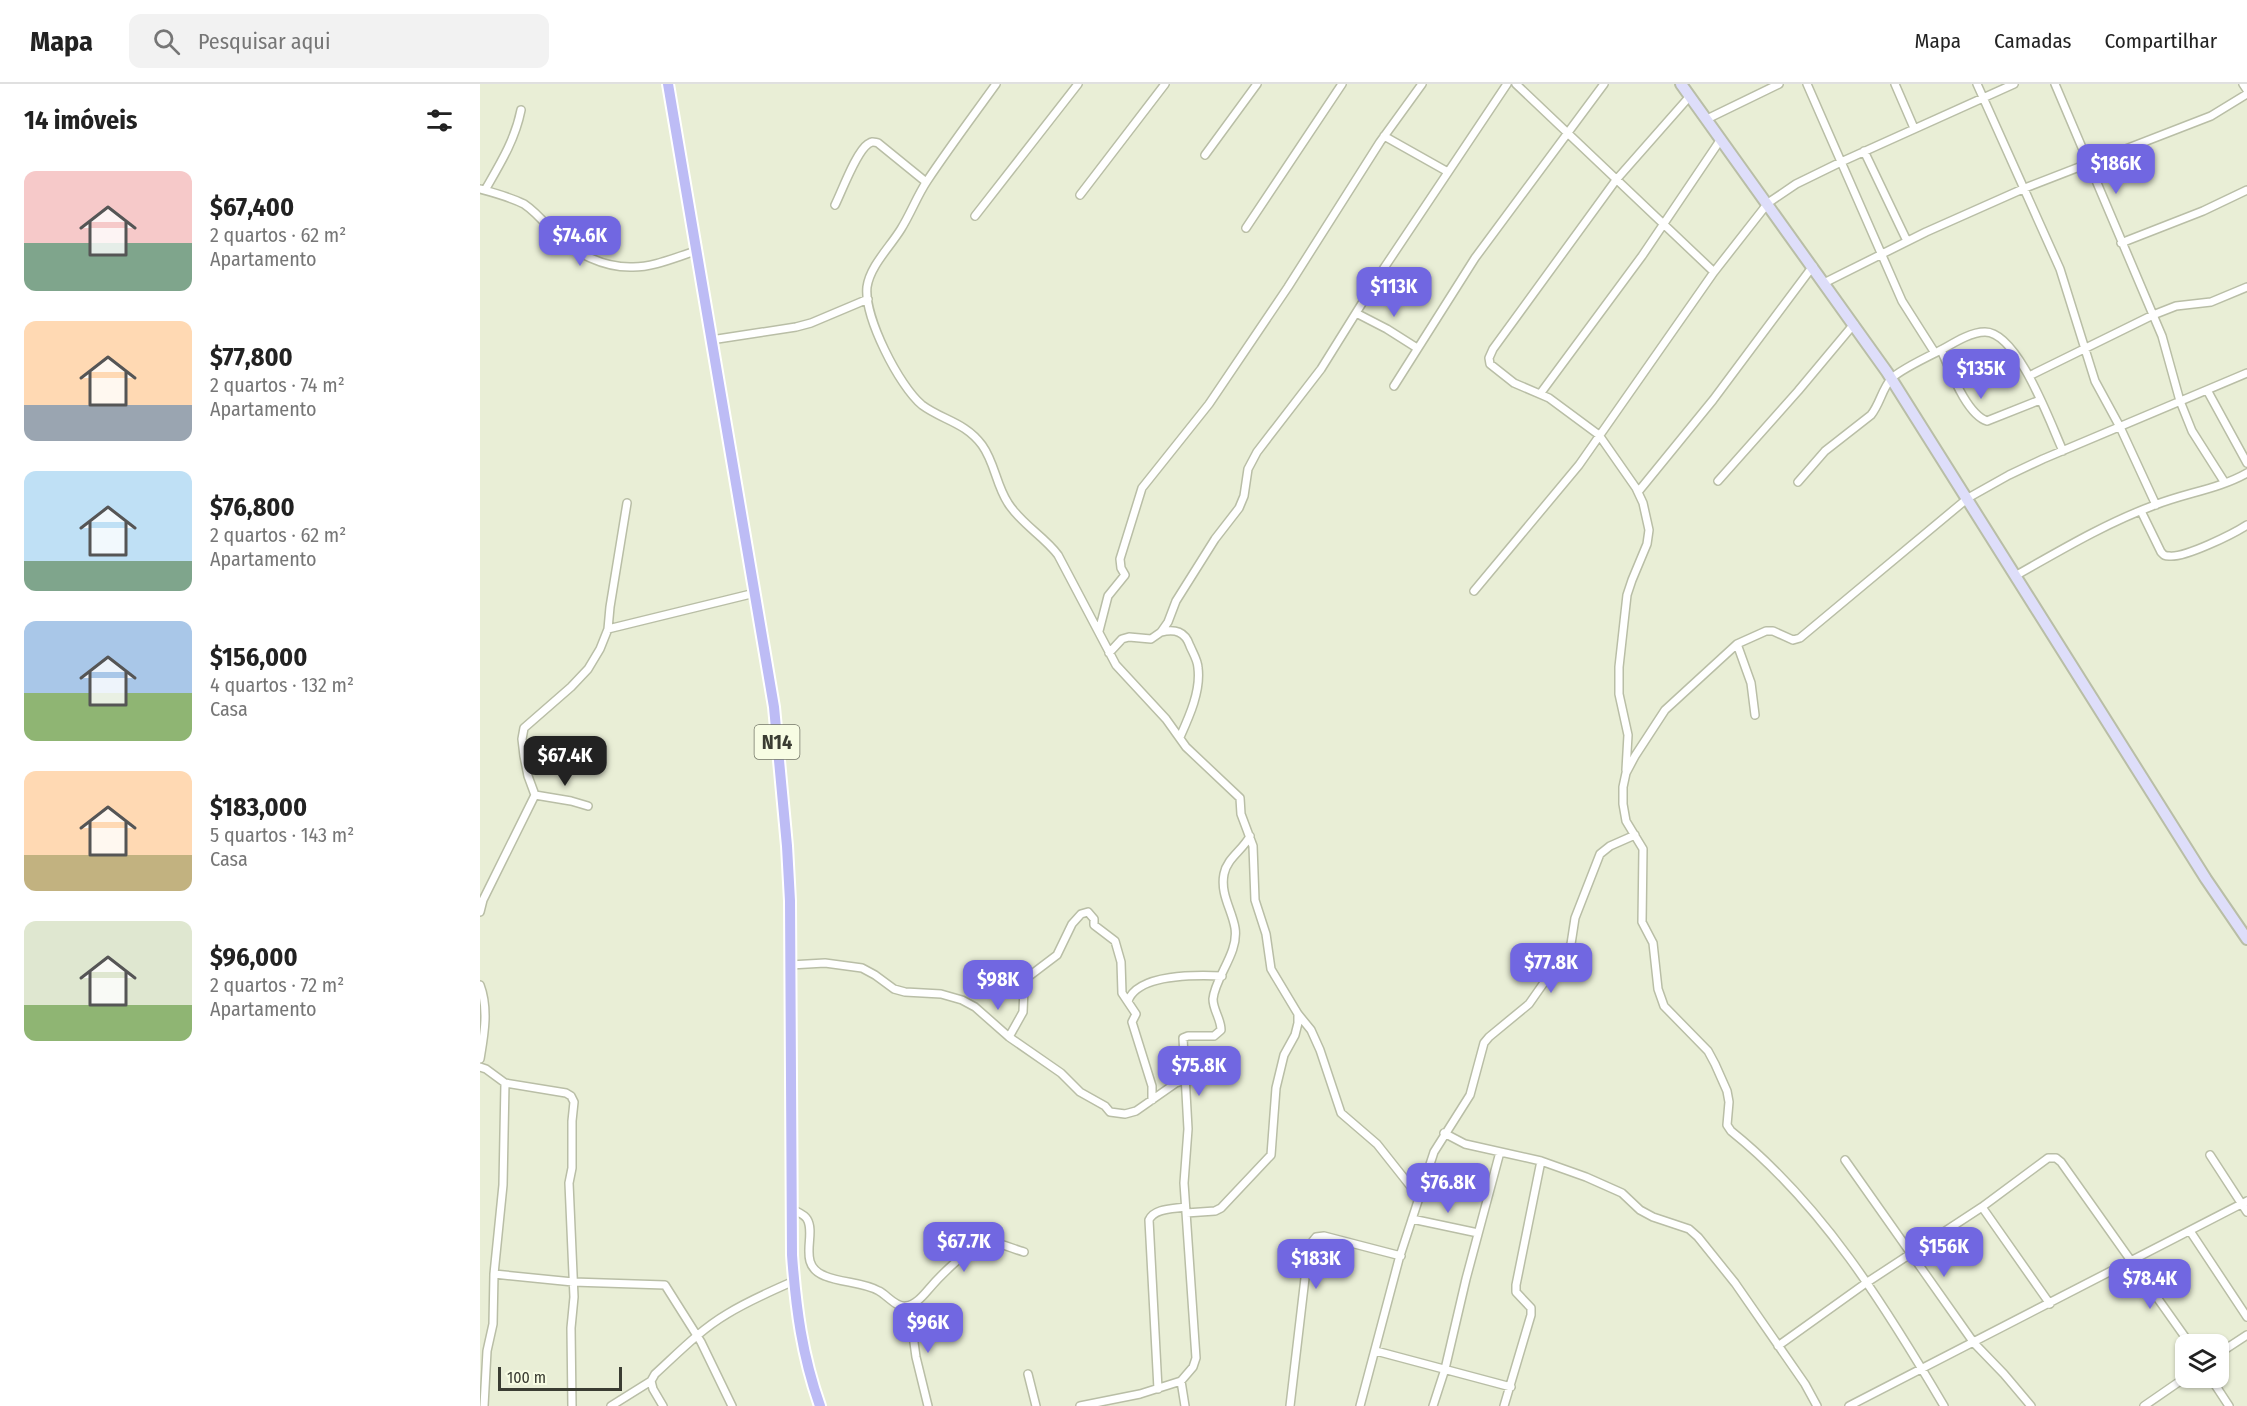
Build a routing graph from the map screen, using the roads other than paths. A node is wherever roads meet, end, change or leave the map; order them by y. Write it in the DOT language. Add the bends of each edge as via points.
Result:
graph roads {
  1 [pos="668,84"];
  2 [pos="996,84"];
  3 [pos="1078,84"];
  4 [pos="1165,84"];
  5 [pos="1257,84"];
  6 [pos="1342,84"];
  7 [pos="1422,84"];
  8 [pos="1507,84"];
  9 [pos="1516,84"];
  10 [pos="1604,84"];
  11 [pos="1681,84"];
  12 [pos="1779,84"];
  13 [pos="1807,84"];
  14 [pos="1895,84"];
  15 [pos="1977,84"];
  16 [pos="2014,84"];
  17 [pos="2055,84"];
  18 [pos="2243,84"];
  19 [pos="2247,92"];
  20 [pos="1690,96"];
  21 [pos="1983,98"];
  22 [pos="521,110"];
  23 [pos="1707,119"];
  24 [pos="1914,128"];
  25 [pos="1568,133"];
  26 [pos="1384,136"];
  27 [pos="1721,139"];
  28 [pos="1864,151"];
  29 [pos="1205,154"];
  30 [pos="1841,162"];
  31 [pos="2089,164"];
  32 [pos="1448,172"];
  33 [pos="1616,180"];
  34 [pos="926,182"];
  35 [pos="2025,188"];
  36 [pos="482,190"];
  37 [pos="2247,190"];
  38 [pos="1080,195"];
  39 [pos="1768,203"];
  40 [pos="835,206"];
  41 [pos="975,216"];
  42 [pos="1664,224"];
  43 [pos="1246,228"];
  44 [pos="1907,241"];
  45 [pos="2121,243"];
  46 [pos="696,251"];
  47 [pos="1881,254"];
  48 [pos="1813,266"];
  49 [pos="1714,273"];
  50 [pos="1824,283"];
  51 [pos="2247,287"];
  52 [pos="868,299"];
  53 [pos="1356,313"];
  54 [pos="2154,315"];
  55 [pos="1854,324"];
  56 [pos="711,340"];
  57 [pos="1417,348"];
  58 [pos="2084,349"];
  59 [pos="1938,351"];
  60 [pos="2247,373"];
  61 [pos="2029,375"];
  62 [pos="1891,378"];
  63 [pos="1394,386"];
  64 [pos="2207,390"];
  65 [pos="1540,394"];
  66 [pos="2040,400"];
  67 [pos="2180,401"];
  68 [pos="2120,427"];
  69 [pos="1599,435"];
  70 [pos="2063,451"];
  71 [pos="2247,463"];
  72 [pos="2247,473"];
  73 [pos="1718,480"];
  74 [pos="1798,482"];
  75 [pos="2225,483"];
  76 [pos="1638,492"];
  77 [pos="1968,498"];
  78 [pos="627,503"];
  79 [pos="2156,505"];
  80 [pos="2141,511"];
  81 [pos="2247,525"];
  82 [pos="2015,576"];
  83 [pos="1474,591"];
  84 [pos="755,593"];
  85 [pos="608,629"];
  86 [pos="1099,631"];
  87 [pos="1161,632"];
  88 [pos="1737,644"];
  89 [pos="1109,653"];
  90 [pos="1755,715"];
  91 [pos="1180,737"];
  92 [pos="1626,773"];
  93 [pos="535,795"];
  94 [pos="588,806"];
  95 [pos="1635,835"];
  96 [pos="1250,836"];
  97 [pos="480,912"];
  98 [pos="2247,939"];
  99 [pos="790,964"];
  100 [pos="1222,976"];
  101 [pos="480,986"];
  102 [pos="1128,1002"];
  103 [pos="1298,1014"];
  104 [pos="1009,1037"];
  105 [pos="480,1059"];
  106 [pos="480,1067"];
  107 [pos="1185,1080"];
  108 [pos="505,1083"];
  109 [pos="1152,1100"];
  110 [pos="1444,1133"];
  111 [pos="1500,1152"];
  112 [pos="2210,1155"];
  113 [pos="1845,1160"];
  114 [pos="1541,1161"];
  115 [pos="1419,1197"];
  116 [pos="2244,1203"];
  117 [pos="1982,1207"];
  118 [pos="792,1209"];
  119 [pos="1186,1210"];
  120 [pos="2247,1212"];
  121 [pos="1412,1219"];
  122 [pos="2190,1231"];
  123 [pos="1478,1233"];
  124 [pos="1024,1252"];
  125 [pos="1912,1254"];
  126 [pos="1401,1256"];
  127 [pos="2130,1262"];
  128 [pos="494,1274"];
  129 [pos="794,1281"];
  130 [pos="573,1282"];
  131 [pos="1866,1282"];
  132 [pos="2050,1304"];
  133 [pos="909,1306"];
  134 [pos="2247,1317"];
  135 [pos="2183,1334"];
  136 [pos="2247,1335"];
  137 [pos="697,1336"];
  138 [pos="1974,1343"];
  139 [pos="1778,1346"];
  140 [pos="2229,1347"];
  141 [pos="1376,1351"];
  142 [pos="1445,1369"];
  143 [pos="1922,1369"];
  144 [pos="1028,1374"];
  145 [pos="651,1380"];
  146 [pos="1181,1381"];
  147 [pos="2175,1385"];
  148 [pos="1511,1387"];
  149 [pos="2217,1388"];
  150 [pos="1158,1389"];
  151 [pos="484,1406"];
  152 [pos="572,1406"];
  153 [pos="611,1406"];
  154 [pos="663,1406"];
  155 [pos="732,1406"];
  156 [pos="820,1406"];
  157 [pos="928,1406"];
  158 [pos="1036,1406"];
  159 [pos="1080,1406"];
  160 [pos="1185,1406"];
  161 [pos="1290,1406"];
  162 [pos="1360,1406"];
  163 [pos="1433,1406"];
  164 [pos="1504,1406"];
  165 [pos="1817,1406"];
  166 [pos="1849,1406"];
  167 [pos="1944,1406"];
  168 [pos="2031,1406"];
  169 [pos="2144,1406"];
  170 [pos="2229,1406"];
  1 -- 46 [label="main road, N14"];
  2 -- 34 [label="street"];
  3 -- 41 [label="street"];
  4 -- 38 [label="street"];
  5 -- 29 [label="street"];
  6 -- 43 [label="street"];
  7 -- 26 [label="street"];
  8 -- 32 [label="street"];
  9 -- 25 [label="street"];
  10 -- 25 [label="street"];
  11 -- 20 [label="main road"];
  12 -- 23 [label="street"];
  13 -- 30 [label="street"];
  14 -- 24 [label="street"];
  15 -- 21 [label="street"];
  16 -- 21 [label="street"];
  17 -- 31 [label="street"];
  18 -- 19 [label="street"];
  19 -- 31 [label="street" via="2211,116"];
  20 -- 23 [label="main road"];
  20 -- 33 [label="street"];
  21 -- 24 [label="street"];
  21 -- 35 [label="street"];
  22 -- 36 [label="street" via="510,146"];
  23 -- 27 [label="main road"];
  24 -- 28 [label="street"];
  25 -- 33 [label="street"];
  25 -- 57 [label="street" via="1475,258"];
  26 -- 32 [label="street"];
  26 -- 86 [label="street" via="1209,404 1142,488 1120,559 1125,575 1108,596"];
  27 -- 39 [label="main road"];
  27 -- 42 [label="street"];
  28 -- 30 [label="street"];
  28 -- 44 [label="street"];
  30 -- 39 [label="street"];
  30 -- 47 [label="street"];
  31 -- 35 [label="street"];
  31 -- 45 [label="street"];
  32 -- 53 [label="street"];
  33 -- 42 [label="street"];
  33 -- 65 [label="street" via="1489,358 1490,364 1514,382"];
  34 -- 40 [label="street" via="873,142 860,154"];
  34 -- 52 [label="street" via="870,276"];
  35 -- 44 [label="street"];
  35 -- 58 [label="street" via="2060,269"];
  36 -- 46 [label="street" via="525,205 570,247 589,258 633,267"];
  37 -- 45 [label="street"];
  39 -- 48 [label="main road"];
  39 -- 49 [label="street"];
  42 -- 49 [label="street"];
  42 -- 65 [label="street"];
  44 -- 47 [label="street"];
  45 -- 54 [label="street"];
  46 -- 56 [label="main road, N14"];
  47 -- 50 [label="street"];
  47 -- 59 [label="street" via="1902,301"];
  48 -- 50 [label="main road"];
  48 -- 76 [label="street"];
  49 -- 69 [label="street"];
  50 -- 55 [label="main road"];
  51 -- 54 [label="street" via="2211,302 2176,306"];
  52 -- 56 [label="street" via="804,325"];
  52 -- 86 [label="street" via="879,339 915,398 959,424 982,445 1007,502 1058,555"];
  53 -- 57 [label="street"];
  53 -- 87 [label="street" via="1322,369 1257,452 1248,469 1239,508 1186,583"];
  54 -- 58 [label="street"];
  54 -- 67 [label="street"];
  55 -- 62 [label="main road"];
  55 -- 73 [label="street"];
  56 -- 84 [label="main road, N14"];
  57 -- 63 [label="street"];
  58 -- 61 [label="street"];
  58 -- 68 [label="street" via="2095,381"];
  59 -- 61 [label="street" via="1986,331 2008,343"];
  59 -- 62 [label="street"];
  59 -- 66 [label="street" via="1974,414 1981,419 1987,421"];
  60 -- 64 [label="street"];
  61 -- 66 [label="street"];
  62 -- 74 [label="street" via="1877,408 1825,451"];
  62 -- 77 [label="main road"];
  64 -- 67 [label="street"];
  64 -- 71 [label="street"];
  65 -- 69 [label="street"];
  66 -- 70 [label="street"];
  67 -- 68 [label="street"];
  67 -- 75 [label="street" via="2192,431"];
  68 -- 70 [label="street"];
  68 -- 79 [label="street"];
  69 -- 76 [label="street"];
  69 -- 83 [label="street"];
  70 -- 77 [label="street"];
  72 -- 75 [label="street"];
  75 -- 79 [label="street"];
  76 -- 92 [label="street" via="1649,530 1627,596 1619,667 1619,694 1628,735"];
  77 -- 82 [label="main road"];
  77 -- 88 [label="street" via="1800,638 1793,640 1766,631"];
  78 -- 85 [label="street"];
  79 -- 80 [label="street"];
  80 -- 81 [label="street" via="2161,552 2171,556"];
  80 -- 82 [label="street" via="2082,538"];
  82 -- 98 [label="main road"];
  84 -- 85 [label="street"];
  84 -- 99 [label="main road, N14" via="781,775"];
  85 -- 93 [label="street" via="588,669 524,728 524,756"];
  86 -- 89 [label="street"];
  87 -- 89 [label="street" via="1151,639 1122,639"];
  87 -- 91 [label="street" via="1181,632 1198,667 1194,702"];
  88 -- 90 [label="street" via="1751,682"];
  88 -- 92 [label="street" via="1665,711"];
  89 -- 91 [label="street" via="1128,681 1148,698"];
  91 -- 96 [label="street" via="1240,798 1241,814"];
  92 -- 95 [label="street" via="1623,804 1626,821"];
  93 -- 94 [label="street"];
  93 -- 97 [label="street"];
  95 -- 110 [label="street" via="1600,854 1575,918 1571,944 1529,1004 1484,1043 1470,1095"];
  95 -- 131 [label="street" via="1643,849 1642,922 1653,943 1664,1006 1708,1051 1715,1064 1727,1091 1727,1125 1731,1131 1802,1198"];
  96 -- 100 [label="street" via="1228,861 1224,874 1226,904 1235,928"];
  96 -- 103 [label="street" via="1255,858 1255,900 1266,934 1271,969"];
  99 -- 104 [label="street" via="862,968 894,989 962,1000"];
  99 -- 118 [label="main road, N14"];
  100 -- 102 [label="street" via="1166,977 1131,995"];
  100 -- 107 [label="street" via="1213,996 1221,1030 1214,1036 1183,1038"];
  101 -- 105 [label="street" via="485,1030"];
  102 -- 104 [label="street" via="1122,993 1121,962 1115,941 1099,930 1088,912 1081,914 1057,955 1028,977 1023,1012"];
  102 -- 109 [label="street" via="1136,1014 1132,1022 1152,1086"];
  103 -- 115 [label="street" via="1320,1050 1341,1113 1377,1144"];
  103 -- 119 [label="street" via="1299,1023 1284,1055 1276,1088 1271,1155 1221,1208"];
  104 -- 109 [label="street" via="1110,1112 1136,1111"];
  106 -- 108 [label="street"];
  107 -- 109 [label="street"];
  107 -- 119 [label="street"];
  108 -- 128 [label="street" via="503,1185"];
  108 -- 130 [label="street" via="563,1092 574,1102 569,1183"];
  110 -- 111 [label="street" via="1465,1144"];
  110 -- 115 [label="street"];
  111 -- 114 [label="street"];
  111 -- 123 [label="street"];
  112 -- 116 [label="street"];
  113 -- 125 [label="street"];
  114 -- 139 [label="street" via="1606,1185 1653,1217 1689,1229 1735,1283"];
  114 -- 148 [label="street" via="1516,1285 1516,1292 1531,1308 1531,1314"];
  115 -- 121 [label="street"];
  116 -- 120 [label="street"];
  116 -- 122 [label="street"];
  117 -- 125 [label="street"];
  117 -- 127 [label="street" via="2048,1158 2056,1158"];
  117 -- 132 [label="street"];
  118 -- 129 [label="main road, N14"];
  118 -- 133 [label="street" via="809,1223 810,1263 823,1276 877,1289 902,1306"];
  119 -- 146 [label="street" via="1196,1358"];
  119 -- 150 [label="street" via="1156,1212 1149,1220"];
  121 -- 123 [label="street"];
  121 -- 126 [label="street"];
  122 -- 127 [label="street"];
  122 -- 134 [label="street"];
  123 -- 142 [label="street"];
  124 -- 133 [label="street" via="989,1242 979,1244"];
  125 -- 131 [label="street"];
  125 -- 138 [label="street"];
  126 -- 141 [label="street"];
  126 -- 161 [label="street" via="1324,1236 1312,1242"];
  127 -- 132 [label="street"];
  127 -- 135 [label="street"];
  128 -- 130 [label="street"];
  128 -- 151 [label="street"];
  129 -- 137 [label="street" via="758,1296"];
  129 -- 156 [label="main road, N14" via="802,1346"];
  130 -- 137 [label="street" via="665,1285"];
  130 -- 152 [label="street"];
  131 -- 139 [label="street"];
  131 -- 143 [label="street"];
  132 -- 138 [label="street"];
  133 -- 157 [label="street"];
  136 -- 140 [label="street"];
  137 -- 145 [label="street"];
  137 -- 155 [label="street"];
  138 -- 143 [label="street"];
  138 -- 168 [label="street"];
  139 -- 165 [label="street"];
  141 -- 142 [label="street"];
  141 -- 162 [label="street"];
  142 -- 148 [label="street"];
  142 -- 163 [label="street"];
  143 -- 166 [label="street"];
  143 -- 167 [label="street"];
  144 -- 158 [label="street"];
  145 -- 153 [label="street"];
  145 -- 154 [label="street"];
  146 -- 150 [label="street"];
  146 -- 160 [label="street"];
  147 -- 169 [label="street"];
  148 -- 164 [label="street"];
  149 -- 170 [label="street"];
  150 -- 159 [label="street"];
}
